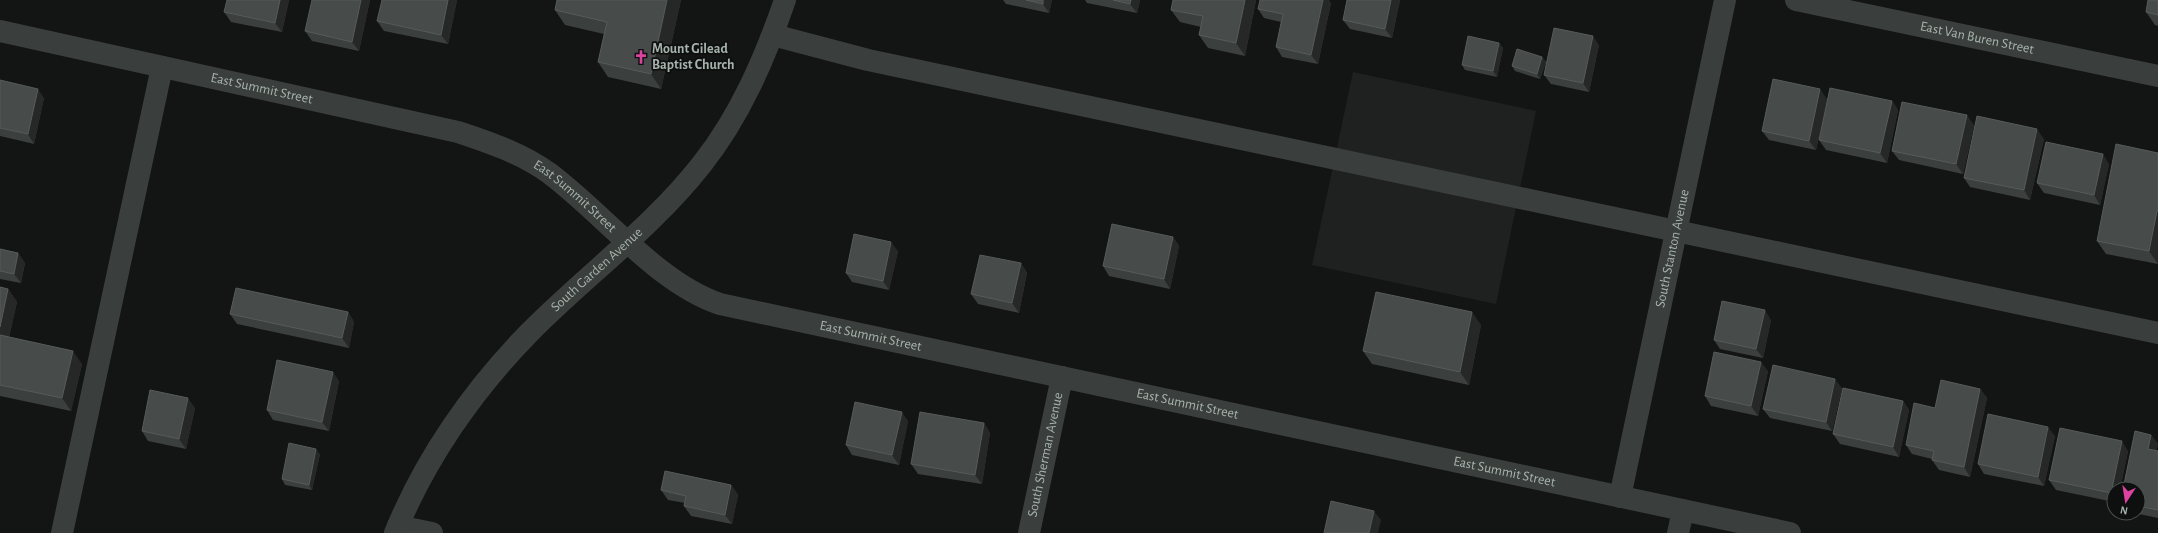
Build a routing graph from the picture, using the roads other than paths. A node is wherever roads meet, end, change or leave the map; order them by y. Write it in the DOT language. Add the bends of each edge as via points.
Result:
graph roads {
  1 [pos="785,0"];
  2 [pos="1725,0"];
  3 [pos="1796,0"];
  4 [pos="0,31"];
  5 [pos="773,35"];
  6 [pos="162,67"];
  7 [pos="2158,76"];
  8 [pos="1676,233"];
  9 [pos="628,242"];
  10 [pos="2158,333"];
  11 [pos="1062,377"];
  12 [pos="1620,497"];
  13 [pos="1682,510"];
  14 [pos="396,530"];
  15 [pos="62,533"];
  16 [pos="432,533"];
  17 [pos="1029,533"];
  18 [pos="1678,533"];
  19 [pos="1790,533"];
  1 -- 5 [label="street, South Garden Avenue"];
  2 -- 8 [label="street, South Stanton Avenue"];
  3 -- 7 [label="street, East Van Buren Street"];
  4 -- 6 [label="street, East Summit Street"];
  5 -- 8 [label="street" via="876,62"];
  5 -- 9 [label="street, South Garden Avenue" via="745,95 702,164"];
  6 -- 9 [label="street, East Summit Street" via="458,132 496,144 524,157 550,174"];
  6 -- 15 [label="street"];
  8 -- 10 [label="street"];
  8 -- 12 [label="street, South Stanton Avenue"];
  9 -- 11 [label="street, East Summit Street" via="690,290 720,304"];
  9 -- 14 [label="street, South Garden Avenue" via="529,333 467,406 424,473"];
  11 -- 12 [label="street, East Summit Street"];
  11 -- 17 [label="street, South Sherman Avenue"];
  12 -- 13 [label="street, East Summit Street"];
  13 -- 18 [label="street"];
  13 -- 19 [label="street, East Summit Street"];
  14 -- 16 [label="street"];
}
